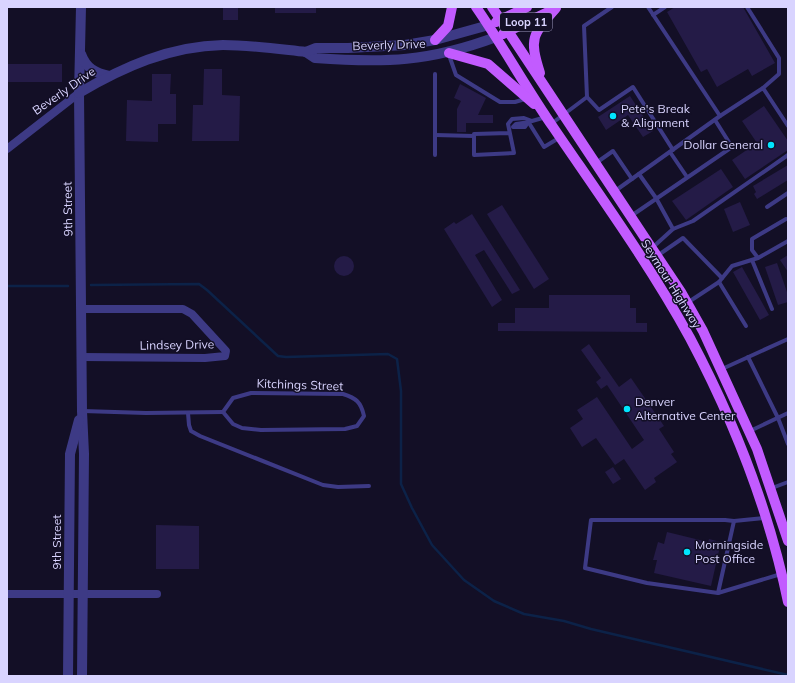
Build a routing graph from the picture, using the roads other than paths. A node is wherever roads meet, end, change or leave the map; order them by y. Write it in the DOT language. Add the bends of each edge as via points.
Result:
graph roads {
  1 [pos="81,7"];
  2 [pos="452,7"];
  3 [pos="476,7"];
  4 [pos="492,7"];
  5 [pos="527,7"];
  6 [pos="612,7"];
  7 [pos="648,7"];
  8 [pos="665,7"];
  9 [pos="747,7"];
  10 [pos="558,8"];
  11 [pos="653,15"];
  12 [pos="501,20"];
  13 [pos="488,25"];
  14 [pos="508,31"];
  15 [pos="496,37"];
  16 [pos="435,40"];
  17 [pos="406,45"];
  18 [pos="80,52"];
  19 [pos="306,52"];
  20 [pos="449,53"];
  21 [pos="407,60"];
  22 [pos="435,74"];
  23 [pos="109,76"];
  24 [pos="542,83"];
  25 [pos="763,88"];
  26 [pos="79,94"];
  27 [pos="587,97"];
  28 [pos="528,98"];
  29 [pos="564,114"];
  30 [pos="720,116"];
  31 [pos="547,118"];
  32 [pos="715,120"];
  33 [pos="529,123"];
  34 [pos="788,126"];
  35 [pos="510,129"];
  36 [pos="435,135"];
  37 [pos="474,136"];
  38 [pos="560,137"];
  39 [pos="7,149"];
  40 [pos="671,151"];
  41 [pos="435,155"];
  42 [pos="788,155"];
  43 [pos="596,162"];
  44 [pos="639,174"];
  45 [pos="687,177"];
  46 [pos="632,179"];
  47 [pos="615,191"];
  48 [pos="788,193"];
  49 [pos="656,198"];
  50 [pos="767,207"];
  51 [pos="631,216"];
  52 [pos="786,219"];
  53 [pos="673,229"];
  54 [pos="642,232"];
  55 [pos="630,241"];
  56 [pos="788,241"];
  57 [pos="654,252"];
  58 [pos="758,258"];
  59 [pos="752,260"];
  60 [pos="722,278"];
  61 [pos="719,282"];
  62 [pos="687,303"];
  63 [pos="82,309"];
  64 [pos="772,309"];
  65 [pos="746,326"];
  66 [pos="788,339"];
  67 [pos="707,340"];
  68 [pos="694,347"];
  69 [pos="82,357"];
  70 [pos="748,357"];
  71 [pos="722,369"];
  72 [pos="82,411"];
  73 [pos="188,412"];
  74 [pos="223,412"];
  75 [pos="788,413"];
  76 [pos="778,418"];
  77 [pos="750,431"];
  78 [pos="788,444"];
  79 [pos="757,449"];
  80 [pos="744,456"];
  81 [pos="788,482"];
  82 [pos="370,486"];
  83 [pos="771,488"];
  84 [pos="784,515"];
  85 [pos="766,518"];
  86 [pos="734,521"];
  87 [pos="788,541"];
  88 [pos="785,573"];
  89 [pos="718,593"];
  90 [pos="7,594"];
  91 [pos="157,594"];
  92 [pos="69,595"];
  93 [pos="83,595"];
  94 [pos="788,602"];
  95 [pos="68,676"];
  96 [pos="82,676"];
  1 -- 18 [label="street, 9th Street"];
  2 -- 16 [label="main road" via="448,26"];
  3 -- 13 [label="main road, Seymour Highway"];
  4 -- 12 [label="main road, Seymour Highway"];
  5 -- 12 [label="main road, Loop 11 / Loop 11"];
  6 -- 27 [label="lane" via="584,26"];
  7 -- 11 [label="lane"];
  8 -- 11 [label="lane"];
  9 -- 25 [label="lane" via="779,58 779,74"];
  10 -- 14 [label="main road, Loop 11 / Loop 11"];
  10 -- 24 [label="main road" via="540,27 534,39 534,55"];
  11 -- 30 [label="lane"];
  12 -- 13 [label="main road, Loop 11 / Loop 11"];
  12 -- 14 [label="main road, Seymour Highway"];
  13 -- 15 [label="main road, Seymour Highway"];
  13 -- 16 [label="street, Beverly Drive"];
  14 -- 15 [label="main road, Loop 11 / Loop 11"];
  14 -- 24 [label="main road, Seymour Highway"];
  15 -- 20 [label="street, Beverly Drive"];
  15 -- 31 [label="main road, Seymour Highway"];
  16 -- 17 [label="street, Beverly Drive"];
  17 -- 19 [label="street, Beverly Drive" via="316,48"];
  17 -- 21 [label="street"];
  18 -- 23 [label="street" via="90,69"];
  18 -- 26 [label="street, 9th Street"];
  19 -- 21 [label="street, Beverly Drive" via="315,58"];
  19 -- 23 [label="street, Beverly Drive" via="241,46 198,47 145,60"];
  20 -- 21 [label="street, Beverly Drive"];
  20 -- 28 [label="main road" via="488,64"];
  20 -- 28 [label="lane" via="456,75 500,102 515,102"];
  22 -- 36 [label="lane"];
  23 -- 26 [label="street, Beverly Drive"];
  24 -- 29 [label="main road, Seymour Highway"];
  25 -- 30 [label="lane"];
  25 -- 34 [label="lane"];
  26 -- 39 [label="street, Beverly Drive"];
  26 -- 63 [label="street, 9th Street"];
  27 -- 29 [label="lane"];
  27 -- 40 [label="lane" via="599,110 633,87"];
  28 -- 31 [label="main road"];
  29 -- 31 [label="lane"];
  29 -- 43 [label="main road, Seymour Highway"];
  30 -- 32 [label="lane"];
  31 -- 33 [label="lane"];
  31 -- 38 [label="main road, Seymour Highway"];
  32 -- 40 [label="lane"];
  32 -- 45 [label="lane" via="732,147"];
  33 -- 35 [label="lane" via="516,124"];
  33 -- 35 [label="lane" via="524,118 512,119 508,124"];
  33 -- 38 [label="lane" via="544,147"];
  35 -- 37 [label="lane"];
  35 -- 37 [label="lane" via="514,153 474,155"];
  36 -- 37 [label="lane"];
  36 -- 41 [label="lane"];
  38 -- 55 [label="main road, Seymour Highway"];
  40 -- 44 [label="lane"];
  40 -- 45 [label="lane"];
  42 -- 53 [label="lane" via="692,221"];
  43 -- 46 [label="lane" via="613,151"];
  43 -- 47 [label="main road, Seymour Highway"];
  44 -- 46 [label="lane"];
  44 -- 49 [label="lane"];
  45 -- 49 [label="lane"];
  46 -- 47 [label="lane"];
  47 -- 51 [label="main road, Seymour Highway"];
  48 -- 50 [label="lane"];
  49 -- 51 [label="lane"];
  49 -- 53 [label="lane"];
  51 -- 54 [label="main road, Seymour Highway"];
  52 -- 58 [label="lane" via="752,238 752,250"];
  53 -- 57 [label="lane"];
  54 -- 55 [label="main road"];
  54 -- 57 [label="main road, Seymour Highway"];
  55 -- 68 [label="main road, Seymour Highway"];
  56 -- 58 [label="lane"];
  57 -- 60 [label="lane" via="683,238"];
  57 -- 62 [label="main road, Seymour Highway"];
  58 -- 59 [label="lane"];
  59 -- 60 [label="lane" via="732,266"];
  59 -- 64 [label="lane"];
  60 -- 61 [label="lane"];
  61 -- 62 [label="lane"];
  61 -- 65 [label="lane"];
  62 -- 67 [label="main road, Seymour Highway"];
  63 -- 69 [label="street, 9th Street"];
  63 -- 69 [label="street, Lindsey Drive" via="183,310 192,314 226,351 225,356 205,358"];
  66 -- 70 [label="lane"];
  67 -- 68 [label="main road"];
  67 -- 71 [label="main road, Seymour Highway"];
  68 -- 80 [label="main road, Seymour Highway"];
  69 -- 72 [label="street, 9th Street"];
  70 -- 71 [label="lane"];
  70 -- 76 [label="lane"];
  71 -- 77 [label="main road, Seymour Highway"];
  72 -- 73 [label="lane"];
  72 -- 92 [label="street, 9th Street" via="70,454"];
  72 -- 93 [label="street, 9th Street"];
  73 -- 74 [label="lane"];
  73 -- 82 [label="lane" via="191,432 200,436 322,485"];
  74 -- 74 [label="lane, Kitchings Street" via="233,424 242,428 261,430 345,429 357,426 364,416 362,404 354,398 336,394 251,393 233,398"];
  75 -- 76 [label="lane"];
  76 -- 77 [label="lane"];
  76 -- 78 [label="lane"];
  77 -- 79 [label="main road, Seymour Highway"];
  79 -- 80 [label="main road"];
  79 -- 83 [label="main road, Seymour Highway"];
  80 -- 85 [label="main road, Seymour Highway"];
  81 -- 83 [label="lane"];
  83 -- 84 [label="main road, Seymour Highway"];
  84 -- 85 [label="main road"];
  84 -- 87 [label="main road, Seymour Highway"];
  85 -- 86 [label="lane"];
  85 -- 88 [label="main road, Seymour Highway"];
  86 -- 89 [label="lane"];
  86 -- 89 [label="lane" via="591,520 586,568 647,583"];
  88 -- 89 [label="lane"];
  88 -- 94 [label="main road, Seymour Highway"];
  90 -- 92 [label="street"];
  91 -- 93 [label="street"];
  92 -- 93 [label="street"];
  92 -- 95 [label="street, 9th Street"];
  93 -- 96 [label="street, 9th Street"];
}
